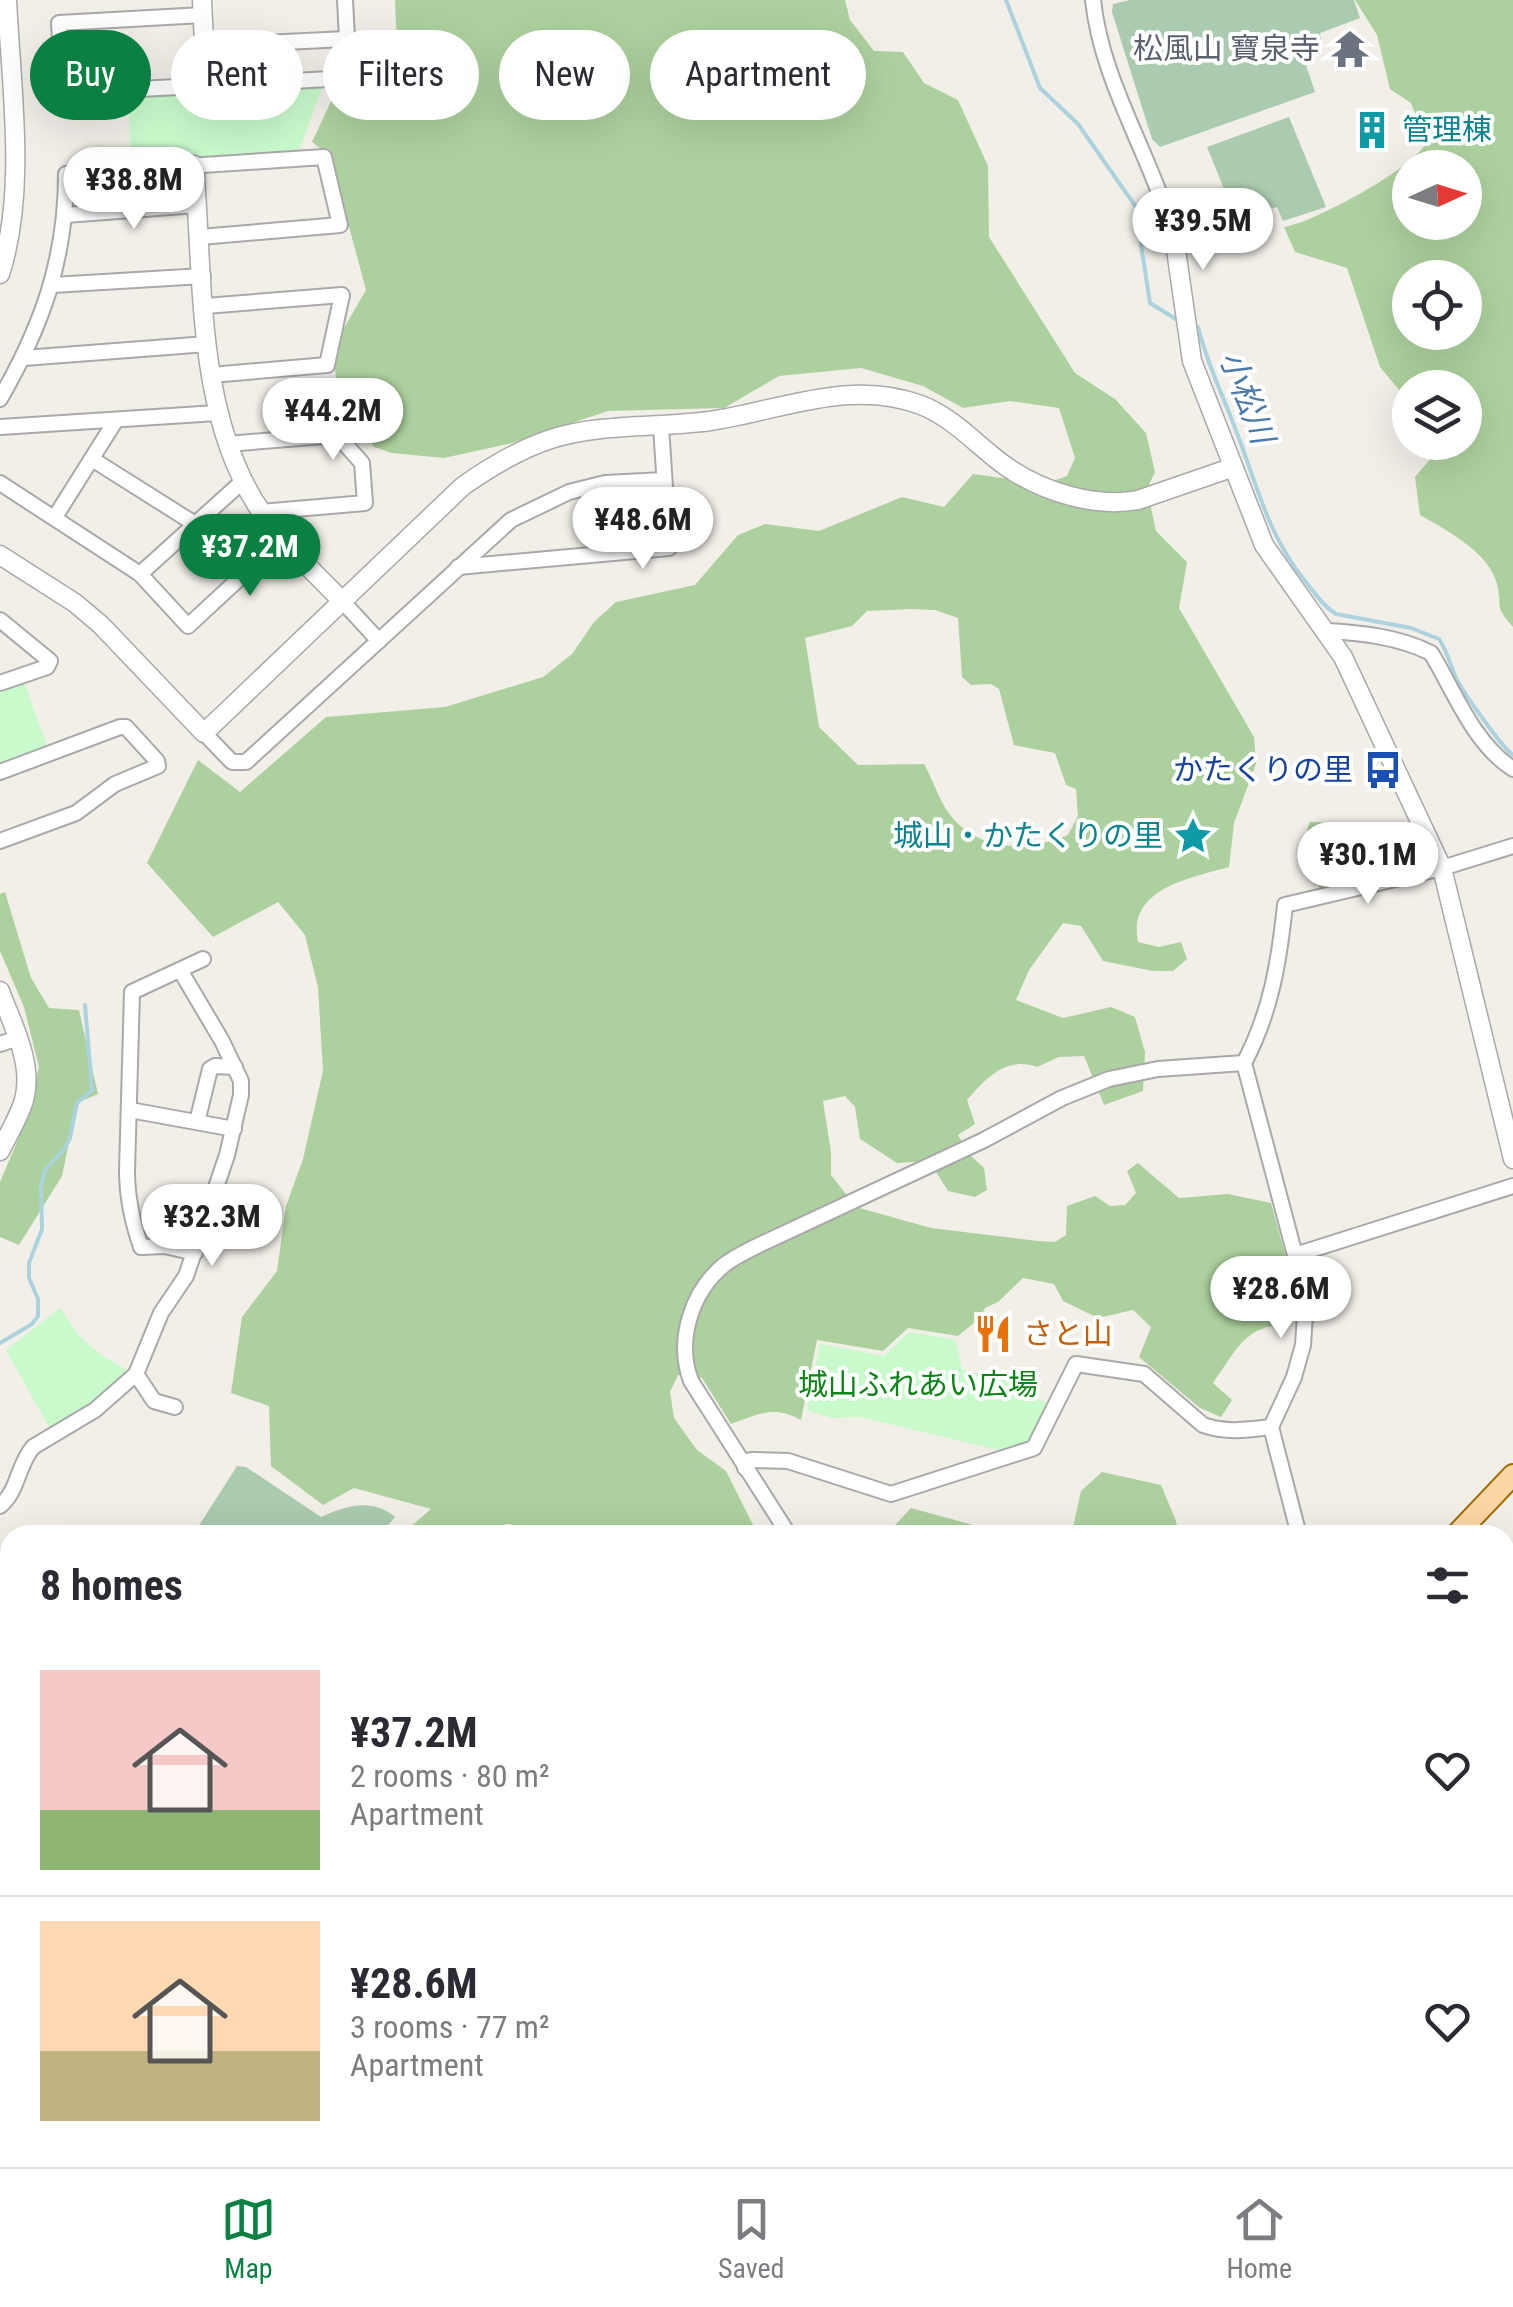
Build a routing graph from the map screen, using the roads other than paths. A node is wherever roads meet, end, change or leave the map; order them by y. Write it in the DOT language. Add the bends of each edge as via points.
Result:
graph roads {
  1 [pos="7,0"];
  2 [pos="345,0"];
  3 [pos="1093,0"];
  4 [pos="202,8"];
  5 [pos="346,30"];
  6 [pos="171,86"];
  7 [pos="194,166"];
  8 [pos="198,204"];
  9 [pos="66,215"];
  10 [pos="200,237"];
  11 [pos="1176,242"];
  12 [pos="0,274"];
  13 [pos="203,276"];
  14 [pos="53,285"];
  15 [pos="205,306"];
  16 [pos="208,344"];
  17 [pos="24,358"];
  18 [pos="212,375"];
  19 [pos="0,399"];
  20 [pos="218,414"];
  21 [pos="116,420"];
  22 [pos="661,426"];
  23 [pos="0,428"];
  24 [pos="228,444"];
  25 [pos="92,458"];
  26 [pos="1232,468"];
  27 [pos="664,480"];
  28 [pos="243,481"];
  29 [pos="0,484"];
  30 [pos="261,512"];
  31 [pos="55,518"];
  32 [pos="195,524"];
  33 [pos="282,539"];
  34 [pos="0,554"];
  35 [pos="458,567"];
  36 [pos="140,574"];
  37 [pos="344,603"];
  38 [pos="0,620"];
  39 [pos="1328,632"];
  40 [pos="379,641"];
  41 [pos="0,684"];
  42 [pos="204,734"];
  43 [pos="1513,769"];
  44 [pos="0,772"];
  45 [pos="0,840"];
  46 [pos="1513,846"];
  47 [pos="1442,868"];
  48 [pos="204,959"];
  49 [pos="180,970"];
  50 [pos="0,991"];
  51 [pos="9,1041"];
  52 [pos="1244,1063"];
  53 [pos="235,1067"];
  54 [pos="130,1110"];
  55 [pos="9,1119"];
  56 [pos="197,1122"];
  57 [pos="234,1129"];
  58 [pos="0,1151"];
  59 [pos="1513,1159"];
  60 [pos="1513,1186"];
  61 [pos="195,1253"];
  62 [pos="1294,1255"];
  63 [pos="136,1374"];
  64 [pos="175,1408"];
  65 [pos="1271,1426"];
  66 [pos="746,1468"];
  67 [pos="1513,1475"];
  68 [pos="0,1506"];
  69 [pos="782,1525"];
  70 [pos="1296,1525"];
  71 [pos="1466,1525"];
  1 -- 12 [label="street" via="15,188"];
  2 -- 5 [label="street"];
  3 -- 11 [label="street" via="1124,110"];
  4 -- 6 [label="street" via="59,22 63,93"];
  7 -- 8 [label="street"];
  7 -- 9 [label="street" via="66,174"];
  7 -- 10 [label="street" via="324,157 340,225"];
  8 -- 9 [label="street"];
  8 -- 10 [label="street"];
  9 -- 14 [label="street"];
  10 -- 13 [label="street"];
  11 -- 26 [label="street" via="1198,379"];
  13 -- 14 [label="street"];
  13 -- 15 [label="street"];
  14 -- 17 [label="street"];
  15 -- 16 [label="street"];
  15 -- 18 [label="street" via="342,294 326,365"];
  16 -- 17 [label="street"];
  16 -- 18 [label="street"];
  17 -- 19 [label="street"];
  18 -- 20 [label="street"];
  20 -- 21 [label="street"];
  20 -- 24 [label="street"];
  21 -- 23 [label="street"];
  21 -- 25 [label="street"];
  22 -- 26 [label="street" via="869,395 921,405 1029,480 1091,500 1138,500"];
  22 -- 27 [label="street"];
  22 -- 37 [label="street" via="551,440 482,473"];
  24 -- 28 [label="street"];
  24 -- 30 [label="street" via="337,435 362,463 364,504"];
  25 -- 31 [label="street"];
  25 -- 32 [label="street"];
  26 -- 39 [label="street" via="1264,545"];
  27 -- 35 [label="street" via="570,492 511,520"];
  27 -- 35 [label="street" via="668,548"];
  28 -- 30 [label="street"];
  28 -- 32 [label="street"];
  29 -- 31 [label="street"];
  30 -- 33 [label="street"];
  31 -- 36 [label="street"];
  32 -- 36 [label="street"];
  33 -- 36 [label="street" via="188,626"];
  33 -- 37 [label="street"];
  34 -- 42 [label="street" via="101,625"];
  35 -- 40 [label="street"];
  37 -- 40 [label="street"];
  37 -- 42 [label="street"];
  38 -- 41 [label="street" via="50,661"];
  39 -- 43 [label="street" via="1431,652 1488,749"];
  39 -- 47 [label="street"];
  40 -- 42 [label="street" via="246,762 232,762"];
  44 -- 45 [label="street" via="120,726 158,766 114,784 76,813"];
  46 -- 47 [label="street"];
  47 -- 52 [label="street" via="1285,905 1274,988"];
  47 -- 59 [label="street"];
  48 -- 49 [label="street"];
  49 -- 53 [label="street"];
  49 -- 54 [label="street" via="132,992"];
  50 -- 51 [label="street"];
  51 -- 55 [label="street" via="26,1064 27,1082"];
  52 -- 62 [label="street"];
  52 -- 66 [label="street" via="1109,1079 726,1262 693,1303 685,1365"];
  53 -- 56 [label="street" via="210,1069"];
  53 -- 57 [label="street" via="242,1088"];
  54 -- 56 [label="street"];
  54 -- 61 [label="street" via="127,1196 141,1247"];
  55 -- 58 [label="street"];
  56 -- 57 [label="street"];
  57 -- 61 [label="street"];
  60 -- 62 [label="street"];
  61 -- 63 [label="street"];
  62 -- 65 [label="street" via="1305,1314 1303,1345"];
  63 -- 64 [label="street" via="154,1401"];
  63 -- 68 [label="street" via="95,1410 33,1447 14,1492"];
  65 -- 66 [label="street" via="1212,1428 1144,1374 1076,1364 1034,1448 890,1494 788,1462 753,1460"];
  65 -- 70 [label="street"];
  66 -- 69 [label="street"];
  67 -- 71 [label="main road"];
}
